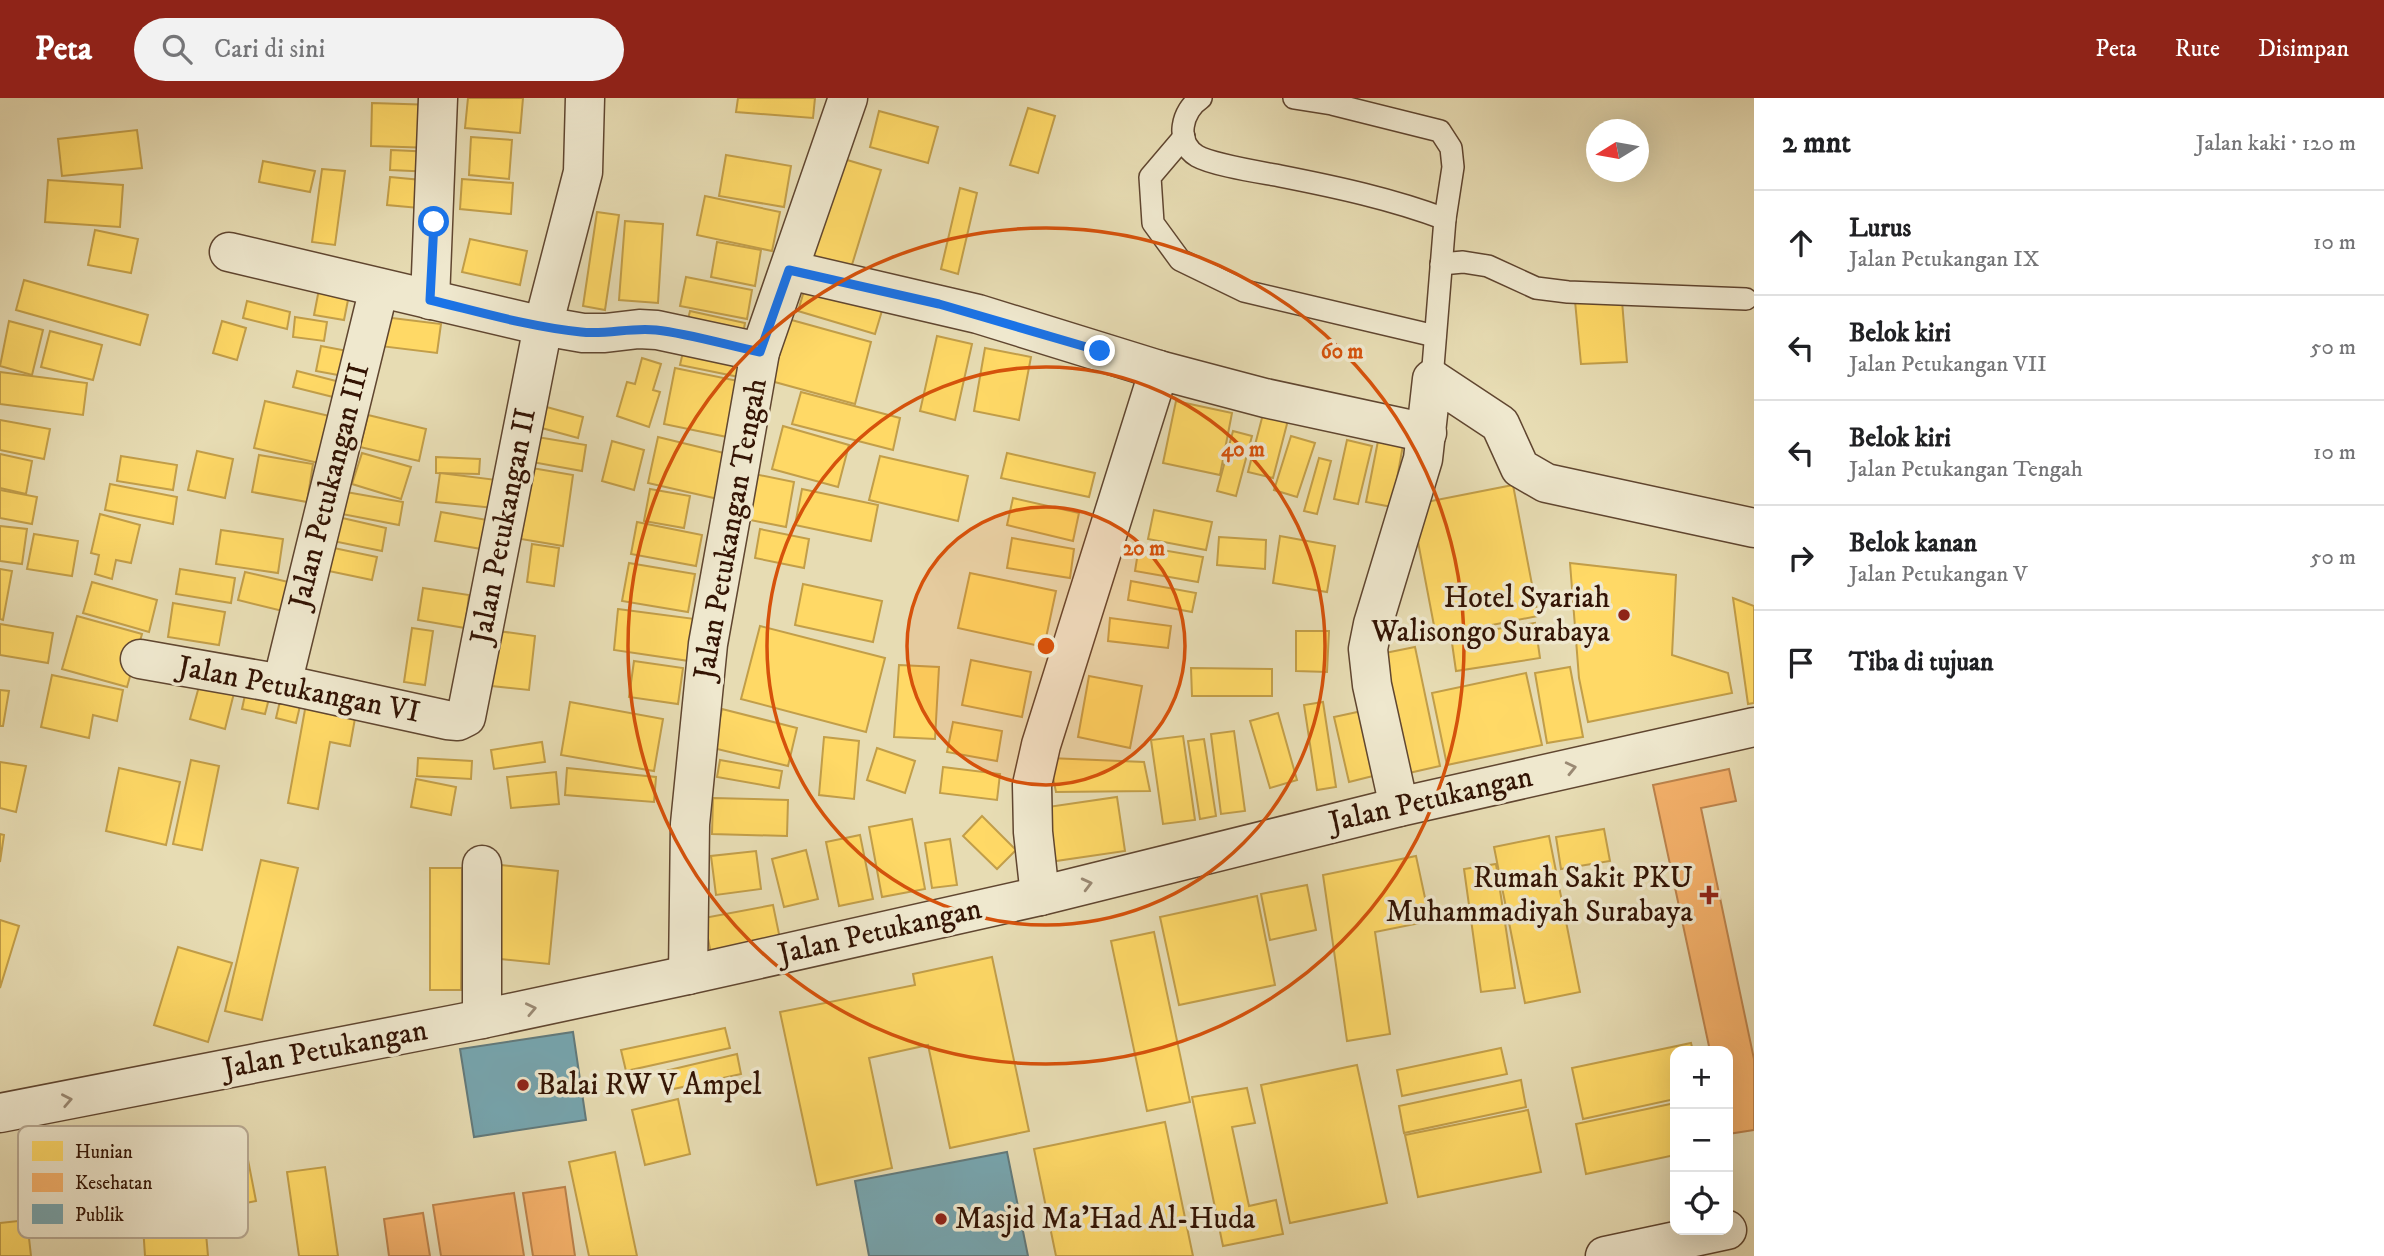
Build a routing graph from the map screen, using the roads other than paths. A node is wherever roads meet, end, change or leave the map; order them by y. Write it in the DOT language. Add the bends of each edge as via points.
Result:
graph roads {
  1 [pos="438,98"];
  2 [pos="585,98"];
  3 [pos="848,98"];
  4 [pos="1200,98"];
  5 [pos="1294,98"];
  6 [pos="1184,137"];
  7 [pos="1445,219"];
  8 [pos="229,252"];
  9 [pos="1441,264"];
  10 [pos="789,270"];
  11 [pos="379,288"];
  12 [pos="1746,299"];
  13 [pos="430,300"];
  14 [pos="543,326"];
  15 [pos="1435,335"];
  16 [pos="760,352"];
  17 [pos="1159,370"];
  18 [pos="1432,379"];
  19 [pos="1427,433"];
  20 [pos="1754,528"];
  21 [pos="140,659"];
  22 [pos="282,684"];
  23 [pos="458,722"];
  24 [pos="1754,727"];
  25 [pos="1399,807"];
  26 [pos="482,865"];
  27 [pos="1040,896"];
  28 [pos="688,975"];
  29 [pos="482,1019"];
  30 [pos="0,1113"];
  31 [pos="1754,1224"];
  32 [pos="1733,1229"];
  33 [pos="1704,1235"];
  34 [pos="1605,1256"];
  1 -- 13 [label="street"];
  2 -- 14 [label="street, Jalan Petukangan II" via="583,172"];
  3 -- 10 [label="street, Jalan Petukangan Tengah"];
  4 -- 6 [label="lane" via="1191,104 1182,127"];
  5 -- 7 [label="lane" via="1440,131 1451,148 1453,167"];
  6 -- 7 [label="lane" via="1196,156 1408,205"];
  6 -- 15 [label="lane" via="1150,177 1153,223 1180,260 1244,291"];
  7 -- 9 [label="lane"];
  8 -- 11 [label="street"];
  9 -- 12 [label="lane" via="1488,266 1536,288 1568,292"];
  9 -- 15 [label="lane"];
  10 -- 16 [label="street, Jalan Petukangan Tengah"];
  10 -- 17 [label="street" via="978,314"];
  11 -- 13 [label="street"];
  11 -- 22 [label="street, Jalan Petukangan III"];
  13 -- 14 [label="street"];
  14 -- 16 [label="street" via="594,333 657,330"];
  14 -- 23 [label="street, Jalan Petukangan II" via="466,717"];
  15 -- 18 [label="lane"];
  16 -- 28 [label="street, Jalan Petukangan Tengah" via="708,644 690,824"];
  17 -- 19 [label="street"];
  17 -- 27 [label="street" via="1041,744 1032,785"];
  18 -- 19 [label="street"];
  18 -- 20 [label="street" via="1500,424 1520,468 1546,483"];
  19 -- 25 [label="street" via="1368,649"];
  21 -- 22 [label="street, Jalan Petukangan VI"];
  22 -- 23 [label="street, Jalan Petukangan VI"];
  25 -- 24 [label="street, Jalan Petukangan, one-way"];
  27 -- 25 [label="street, Jalan Petukangan, one-way"];
  26 -- 29 [label="street"];
  27 -- 28 [label="street, Jalan Petukangan"];
  29 -- 28 [label="street, Jalan Petukangan, one-way"];
  30 -- 29 [label="street, Jalan Petukangan, one-way"];
  31 -- 32 [label="street"];
  33 -- 34 [label="street"];
}
